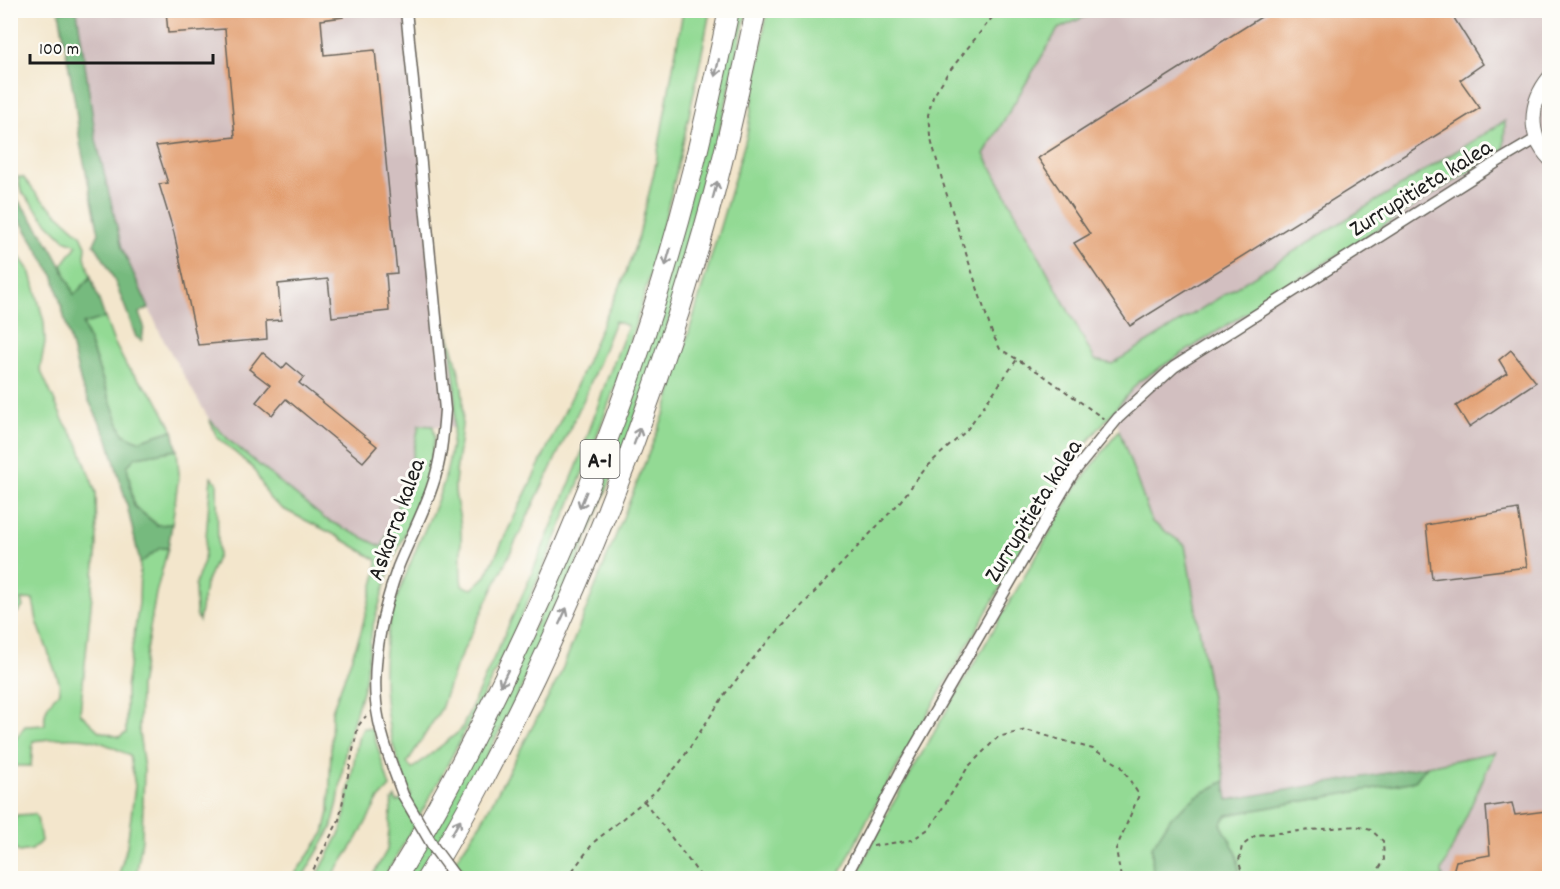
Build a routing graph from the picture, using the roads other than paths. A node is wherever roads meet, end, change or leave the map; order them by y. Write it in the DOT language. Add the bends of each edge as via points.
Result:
graph roads {
  1 [pos="406,10"];
  2 [pos="729,10"];
  3 [pos="756,10"];
  4 [pos="1550,77"];
  5 [pos="1536,140"];
  6 [pos="1550,159"];
  7 [pos="396,879"];
  8 [pos="427,879"];
  9 [pos="456,879"];
  10 [pos="845,879"];
  1 -- 9 [label="street, Askarra kalea, bridge" via="445,410 433,487 398,568 379,632 376,704 403,795"];
  2 -- 7 [label="highway, A-1, one-way" via="690,181 659,289 594,474 542,600 490,707"];
  8 -- 3 [label="highway, A-1, one-way" via="502,743 567,609 617,489 687,286 714,192"];
  4 -- 5 [label="street" via="1539,91 1534,107"];
  5 -- 6 [label="street"];
  5 -- 10 [label="street, Zurrupitieta kalea" via="1174,367 1112,426 1073,473 902,769"];
}
